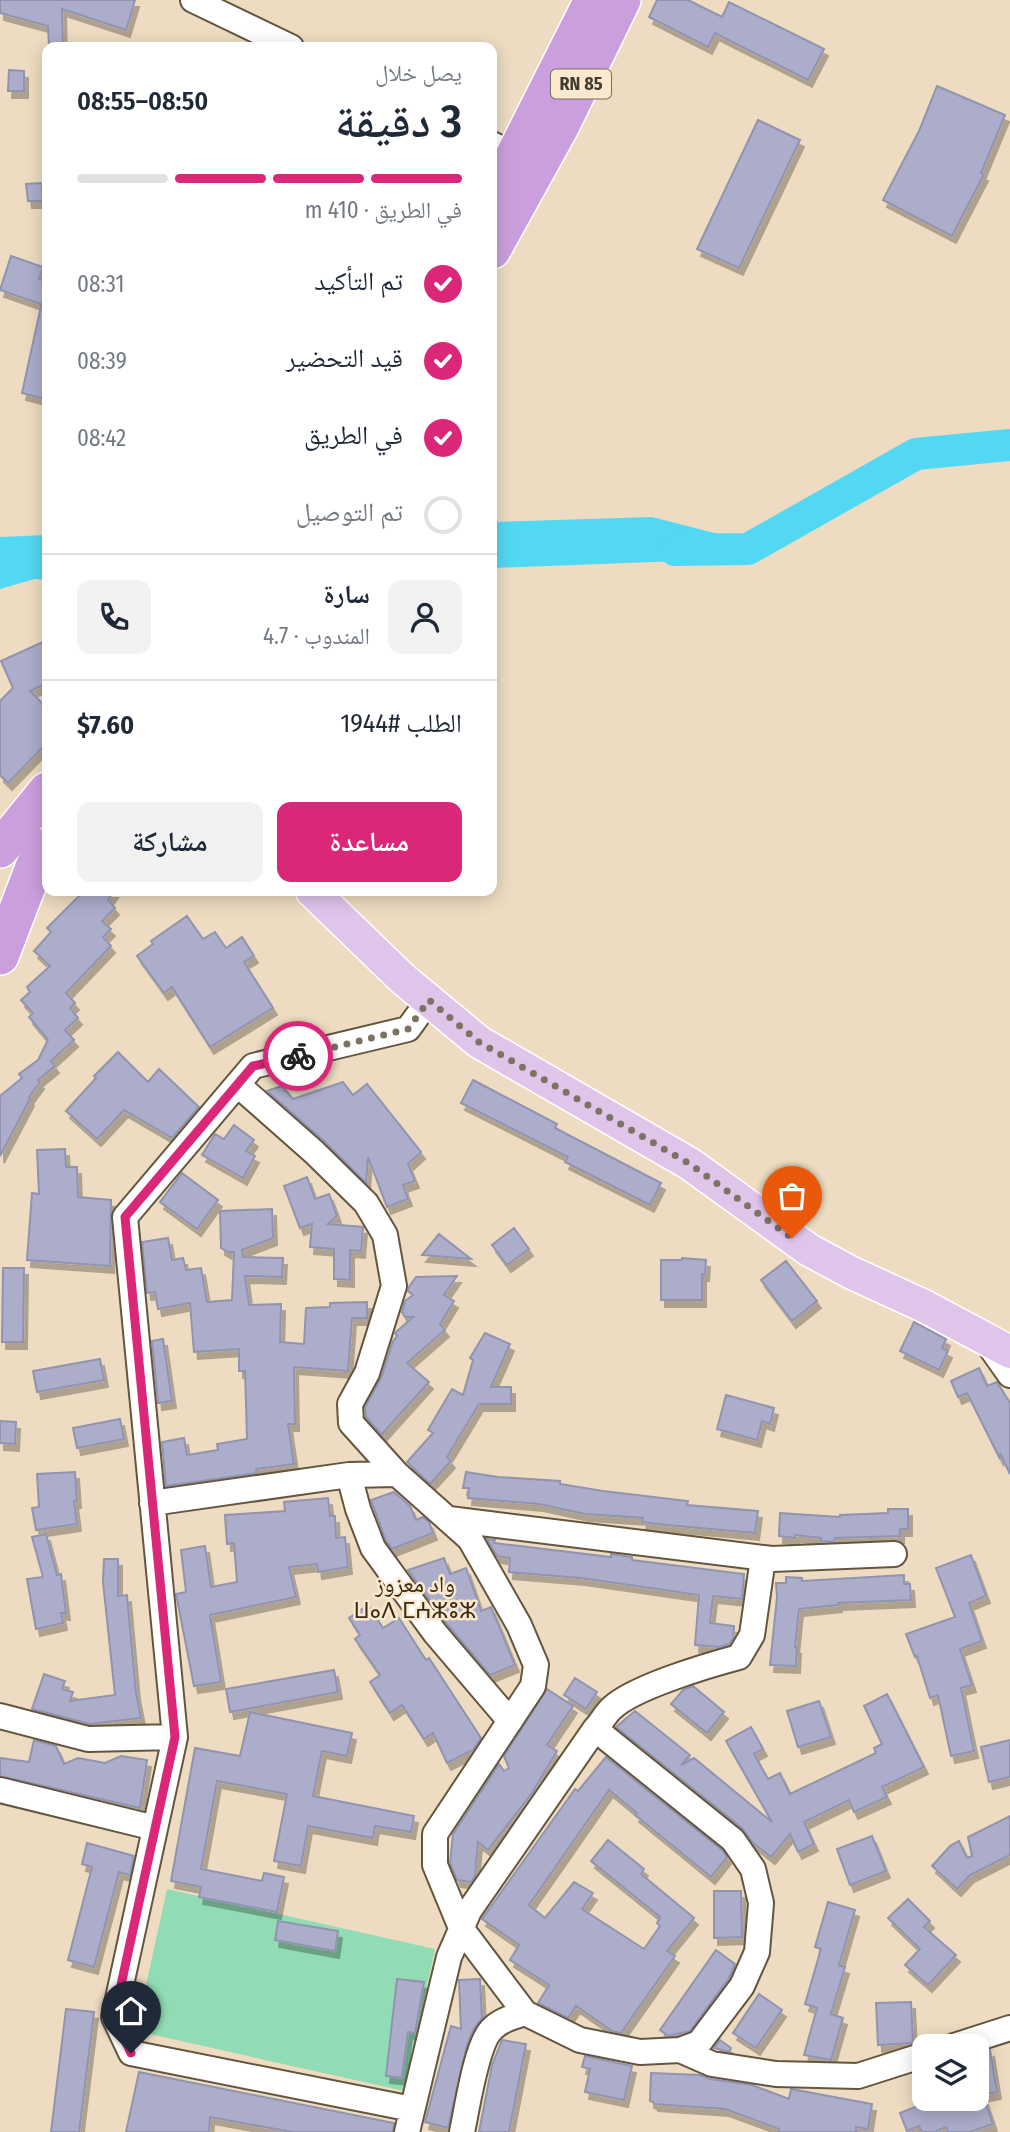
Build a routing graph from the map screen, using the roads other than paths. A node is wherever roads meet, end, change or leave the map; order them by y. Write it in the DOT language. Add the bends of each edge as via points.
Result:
graph roads {
  1 [pos="193,0"];
  2 [pos="593,0"];
  3 [pos="622,0"];
  4 [pos="281,42"];
  5 [pos="515,155"];
  6 [pos="497,190"];
  7 [pos="497,229"];
  8 [pos="42,797"];
  9 [pos="0,849"];
  10 [pos="42,856"];
  11 [pos="317,896"];
  12 [pos="0,956"];
  13 [pos="429,1000"];
  14 [pos="238,1085"];
  15 [pos="998,1346"];
  16 [pos="1010,1375"];
  17 [pos="397,1474"];
  18 [pos="349,1475"];
  19 [pos="152,1503"];
  20 [pos="449,1519"];
  21 [pos="894,1554"];
  22 [pos="763,1558"];
  23 [pos="0,1716"];
  24 [pos="510,1721"];
  25 [pos="595,1730"];
  26 [pos="175,1737"];
  27 [pos="0,1790"];
  28 [pos="155,1828"];
  29 [pos="461,1928"];
  30 [pos="525,2013"];
  31 [pos="1010,2028"];
  32 [pos="989,2035"];
  33 [pos="680,2050"];
  34 [pos="912,2059"];
  35 [pos="410,2121"];
  36 [pos="462,2132"];
  1 -- 4 [label="street"];
  2 -- 5 [label="highway, RN 85"];
  3 -- 5 [label="highway, RN 85"];
  5 -- 6 [label="highway, RN 85"];
  5 -- 7 [label="highway, RN 85"];
  8 -- 9 [label="highway"];
  10 -- 12 [label="highway"];
  11 -- 13 [label="main road"];
  13 -- 14 [label="street" via="408,1029 253,1066"];
  13 -- 15 [label="main road" via="479,1042 690,1164 809,1250"];
  14 -- 17 [label="street" via="366,1203 385,1234 394,1286 367,1373 350,1404 351,1423"];
  14 -- 19 [label="street" via="125,1217"];
  15 -- 16 [label="street"];
  17 -- 18 [label="street"];
  17 -- 20 [label="street"];
  18 -- 19 [label="street"];
  18 -- 24 [label="street" via="373,1548 435,1633"];
  19 -- 26 [label="street"];
  20 -- 22 [label="street"];
  20 -- 24 [label="street" via="470,1538 536,1665 533,1686"];
  21 -- 22 [label="street"];
  22 -- 25 [label="street" via="752,1635 739,1657 630,1696 612,1707"];
  23 -- 26 [label="street" via="88,1740"];
  24 -- 29 [label="street" via="435,1834 435,1865"];
  25 -- 29 [label="street" via="468,1911"];
  25 -- 33 [label="street" via="733,1840 753,1869 761,1903 757,1952 742,1986 699,2043"];
  26 -- 28 [label="street"];
  27 -- 28 [label="street"];
  28 -- 35 [label="street" via="114,2017 131,2053"];
  29 -- 30 [label="street"];
  29 -- 35 [label="street" via="449,1957"];
  30 -- 33 [label="street" via="580,2040 640,2052"];
  30 -- 36 [label="street" via="488,2032"];
  31 -- 32 [label="street"];
  33 -- 34 [label="street" via="712,2064 776,2074 858,2076"];
}
